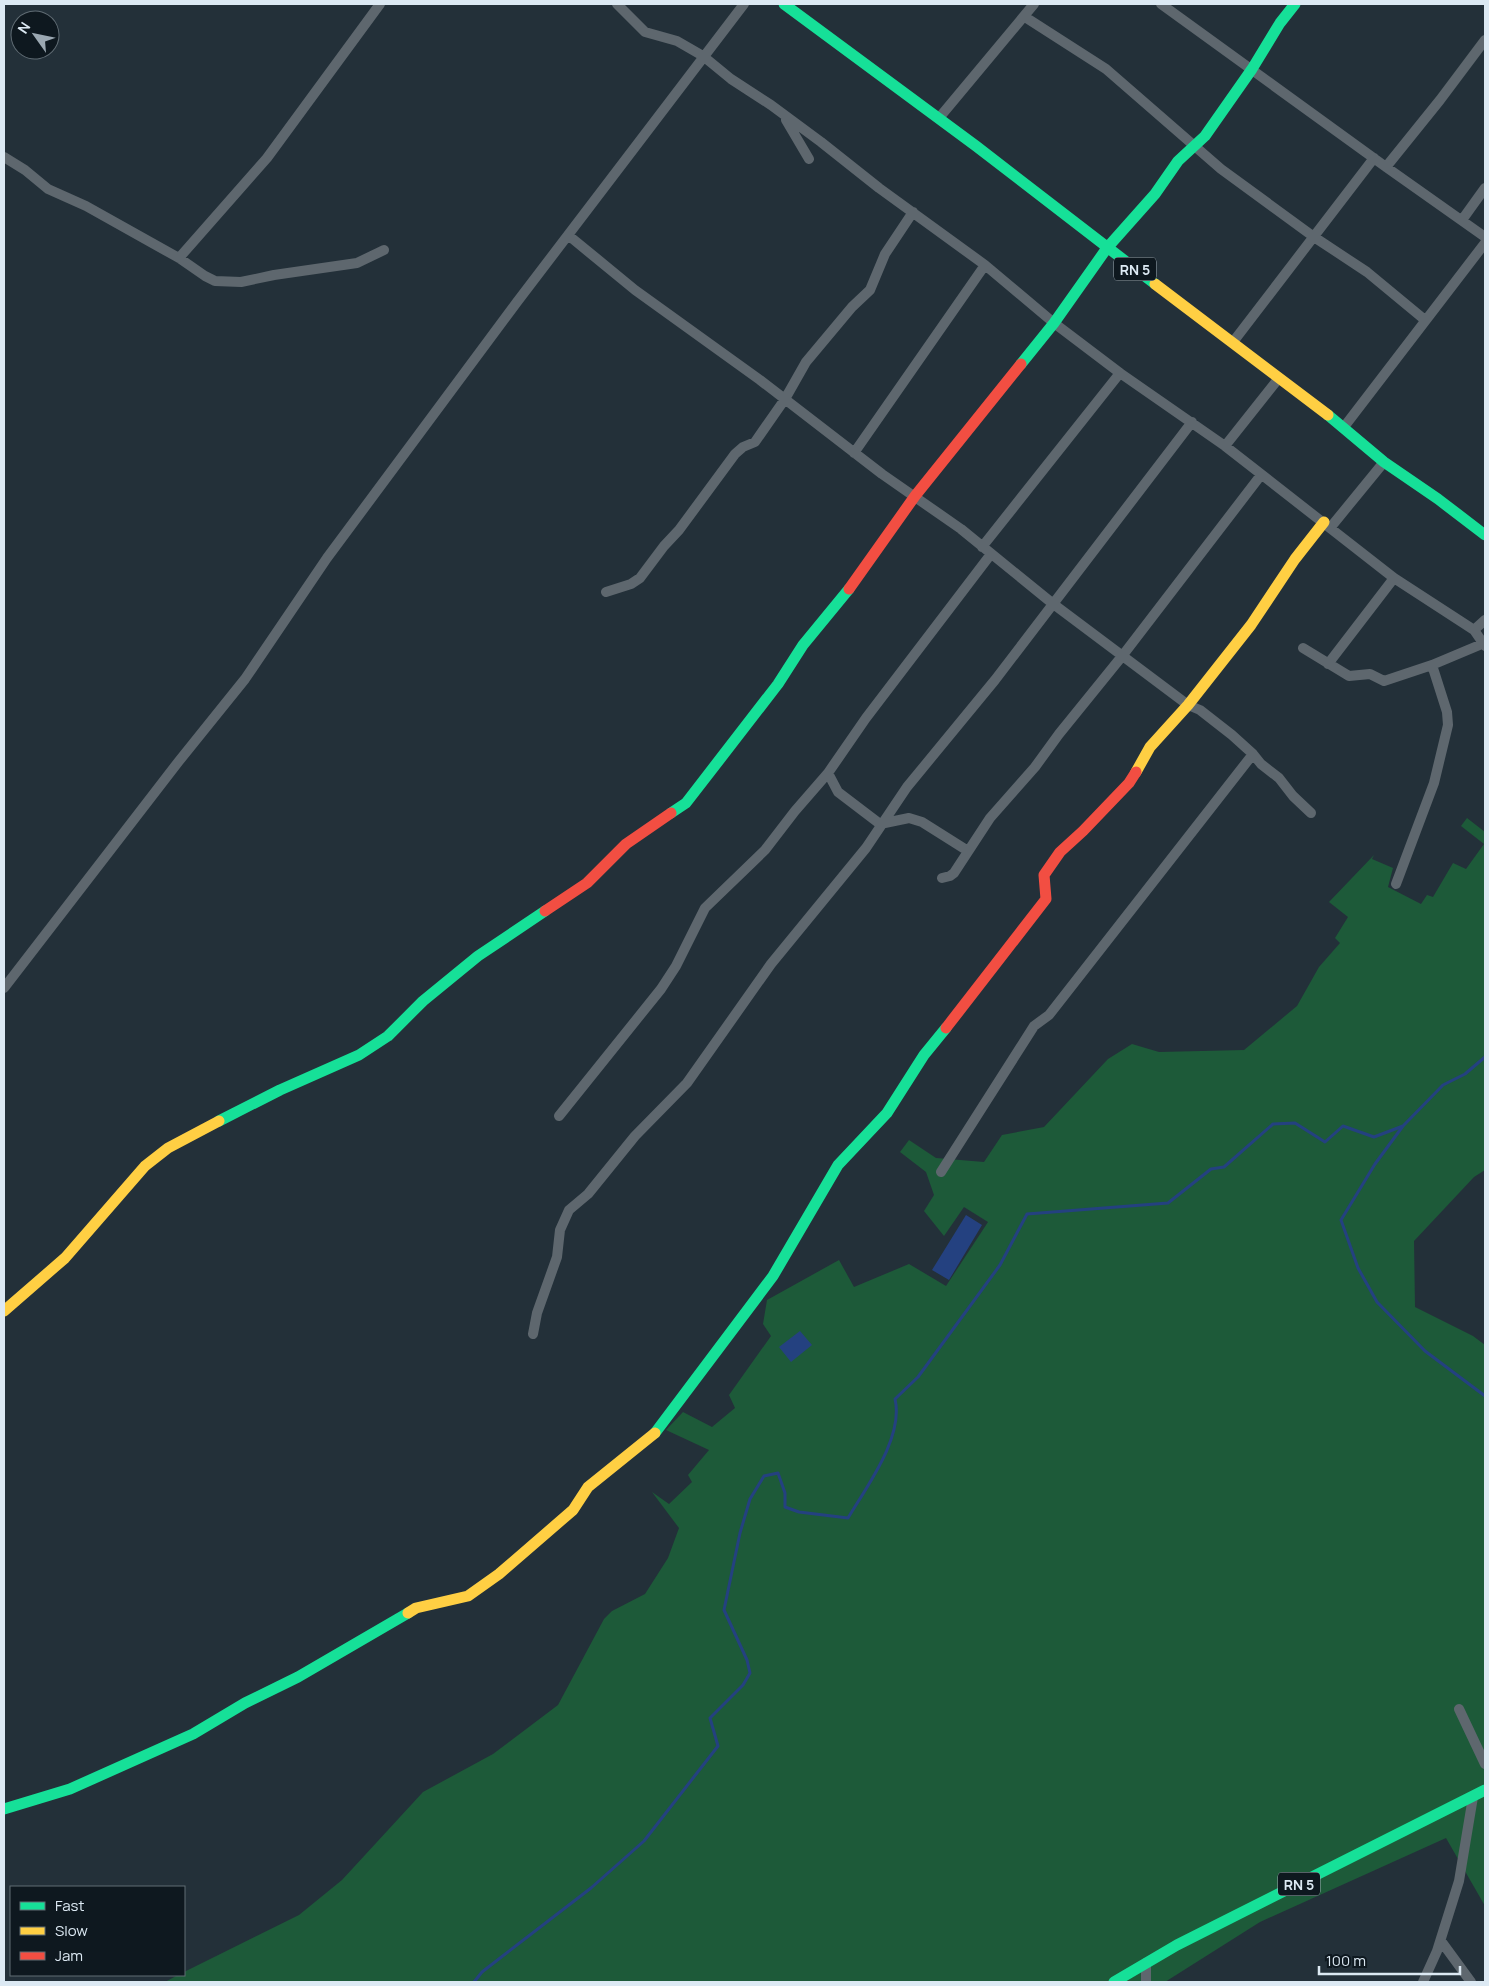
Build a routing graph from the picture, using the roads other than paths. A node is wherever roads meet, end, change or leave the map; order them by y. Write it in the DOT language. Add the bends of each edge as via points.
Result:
graph roads {
  1 [pos="380,4"];
  2 [pos="617,4"];
  3 [pos="744,4"];
  4 [pos="784,4"];
  5 [pos="1034,4"];
  6 [pos="1161,4"];
  7 [pos="1295,4"];
  8 [pos="1025,17"];
  9 [pos="1485,40"];
  10 [pos="703,56"];
  11 [pos="1252,69"];
  12 [pos="783,114"];
  13 [pos="939,118"];
  14 [pos="1194,146"];
  15 [pos="4,157"];
  16 [pos="1374,158"];
  17 [pos="809,159"];
  18 [pos="1386,167"];
  19 [pos="1485,188"];
  20 [pos="913,212"];
  21 [pos="1462,220"];
  22 [pos="568,235"];
  23 [pos="1314,237"];
  24 [pos="1485,237"];
  25 [pos="1485,243"];
  26 [pos="1106,248"];
  27 [pos="384,250"];
  28 [pos="179,258"];
  29 [pos="985,265"];
  30 [pos="1425,320"];
  31 [pos="1054,323"];
  32 [pos="1233,342"];
  33 [pos="1120,373"];
  34 [pos="1278,378"];
  35 [pos="785,399"];
  36 [pos="1192,422"];
  37 [pos="1344,427"];
  38 [pos="1225,446"];
  39 [pos="854,453"];
  40 [pos="1384,462"];
  41 [pos="1261,475"];
  42 [pos="915,496"];
  43 [pos="1327,525"];
  44 [pos="1485,536"];
  45 [pos="982,546"];
  46 [pos="991,554"];
  47 [pos="1394,578"];
  48 [pos="606,592"];
  49 [pos="1052,603"];
  50 [pos="1485,620"];
  51 [pos="1474,630"];
  52 [pos="1484,645"];
  53 [pos="1303,648"];
  54 [pos="1123,655"];
  55 [pos="1328,664"];
  56 [pos="1432,664"];
  57 [pos="1188,705"];
  58 [pos="1253,754"];
  59 [pos="828,773"];
  60 [pos="1311,813"];
  61 [pos="880,824"];
  62 [pos="968,851"];
  63 [pos="942,878"];
  64 [pos="1396,884"];
  65 [pos="4,988"];
  66 [pos="559,1116"];
  67 [pos="941,1172"];
  68 [pos="4,1311"];
  69 [pos="533,1334"];
  70 [pos="1459,1709"];
  71 [pos="1485,1764"];
  72 [pos="1485,1790"];
  73 [pos="1473,1797"];
  74 [pos="4,1809"];
  75 [pos="1441,1941"];
  76 [pos="1146,1963"];
  77 [pos="1114,1982"];
  78 [pos="1146,1982"];
  79 [pos="1423,1982"];
  80 [pos="1470,1982"];
  1 -- 28 [label="street" via="267,158"];
  2 -- 10 [label="street" via="645,32 677,42"];
  3 -- 10 [label="street"];
  4 -- 13 [label="street, RN 5"];
  5 -- 8 [label="street"];
  6 -- 11 [label="street"];
  7 -- 11 [label="street"];
  8 -- 13 [label="street"];
  8 -- 14 [label="street" via="1106,69"];
  9 -- 18 [label="street"];
  10 -- 12 [label="street"];
  10 -- 22 [label="street"];
  11 -- 14 [label="street" via="1205,136"];
  11 -- 16 [label="street"];
  12 -- 17 [label="street"];
  12 -- 20 [label="street"];
  13 -- 26 [label="street, RN 5"];
  14 -- 23 [label="street"];
  14 -- 26 [label="street" via="1176,163 1153,196"];
  15 -- 28 [label="street" via="48,189 82,204"];
  16 -- 18 [label="street"];
  16 -- 23 [label="street"];
  18 -- 21 [label="street"];
  19 -- 21 [label="street"];
  20 -- 29 [label="street"];
  20 -- 35 [label="street" via="885,254 870,290 806,362"];
  21 -- 24 [label="street"];
  22 -- 35 [label="street" via="635,290"];
  22 -- 65 [label="street" via="327,558 245,679"];
  23 -- 30 [label="street" via="1366,272"];
  23 -- 32 [label="street"];
  25 -- 30 [label="street"];
  26 -- 31 [label="street"];
  26 -- 32 [label="street, RN 5"];
  27 -- 28 [label="street" via="358,263 241,282 215,281"];
  29 -- 31 [label="street"];
  29 -- 39 [label="street"];
  30 -- 37 [label="street"];
  31 -- 33 [label="street"];
  31 -- 42 [label="street"];
  32 -- 34 [label="street, RN 5"];
  33 -- 36 [label="street"];
  33 -- 45 [label="street"];
  34 -- 37 [label="street, RN 5"];
  34 -- 38 [label="street"];
  35 -- 39 [label="street"];
  35 -- 48 [label="street" via="755,442 735,454 640,578"];
  36 -- 38 [label="street"];
  36 -- 49 [label="street"];
  37 -- 40 [label="street, RN 5"];
  38 -- 41 [label="street"];
  39 -- 42 [label="street"];
  40 -- 43 [label="street"];
  40 -- 44 [label="street, RN 5"];
  41 -- 43 [label="street"];
  41 -- 54 [label="street"];
  42 -- 45 [label="street"];
  42 -- 68 [label="street" via="855,581 802,645 778,684 686,803 626,844 587,882 478,956 423,1001 388,1036 342,1064 273,1094 168,1148 155,1158 65,1258"];
  43 -- 47 [label="street"];
  43 -- 57 [label="street" via="1295,559 1252,625"];
  45 -- 46 [label="street"];
  46 -- 49 [label="street"];
  46 -- 59 [label="street"];
  47 -- 51 [label="street"];
  47 -- 55 [label="street"];
  49 -- 54 [label="street"];
  49 -- 61 [label="street"];
  50 -- 51 [label="street"];
  51 -- 52 [label="street"];
  52 -- 56 [label="street"];
  53 -- 55 [label="street"];
  54 -- 57 [label="street"];
  54 -- 62 [label="street" via="1035,767 990,818"];
  55 -- 56 [label="street" via="1348,676 1370,674 1384,681"];
  56 -- 64 [label="street" via="1448,725 1434,783"];
  57 -- 58 [label="street" via="1200,710"];
  57 -- 74 [label="street" via="1150,747 1129,783 1060,852 1044,875 1046,899 924,1055 887,1113 838,1164 769,1281 659,1429 588,1487 570,1514 468,1596 416,1608 193,1734 70,1789"];
  58 -- 60 [label="street"];
  58 -- 67 [label="street" via="1049,1015 1034,1026"];
  59 -- 61 [label="street" via="838,792"];
  59 -- 66 [label="street" via="765,850 705,908 661,989"];
  61 -- 62 [label="street" via="909,818 922,822"];
  61 -- 69 [label="street" via="866,848 770,964 687,1083 635,1136 588,1194 569,1210 560,1230 557,1256"];
  62 -- 63 [label="street" via="952,875"];
  70 -- 71 [label="street"];
  72 -- 73 [label="street, RN 5"];
  73 -- 75 [label="street" via="1458,1881"];
  73 -- 76 [label="street, RN 5"];
  75 -- 79 [label="street"];
  75 -- 80 [label="street"];
  76 -- 77 [label="street, RN 5"];
  76 -- 78 [label="street"];
}
